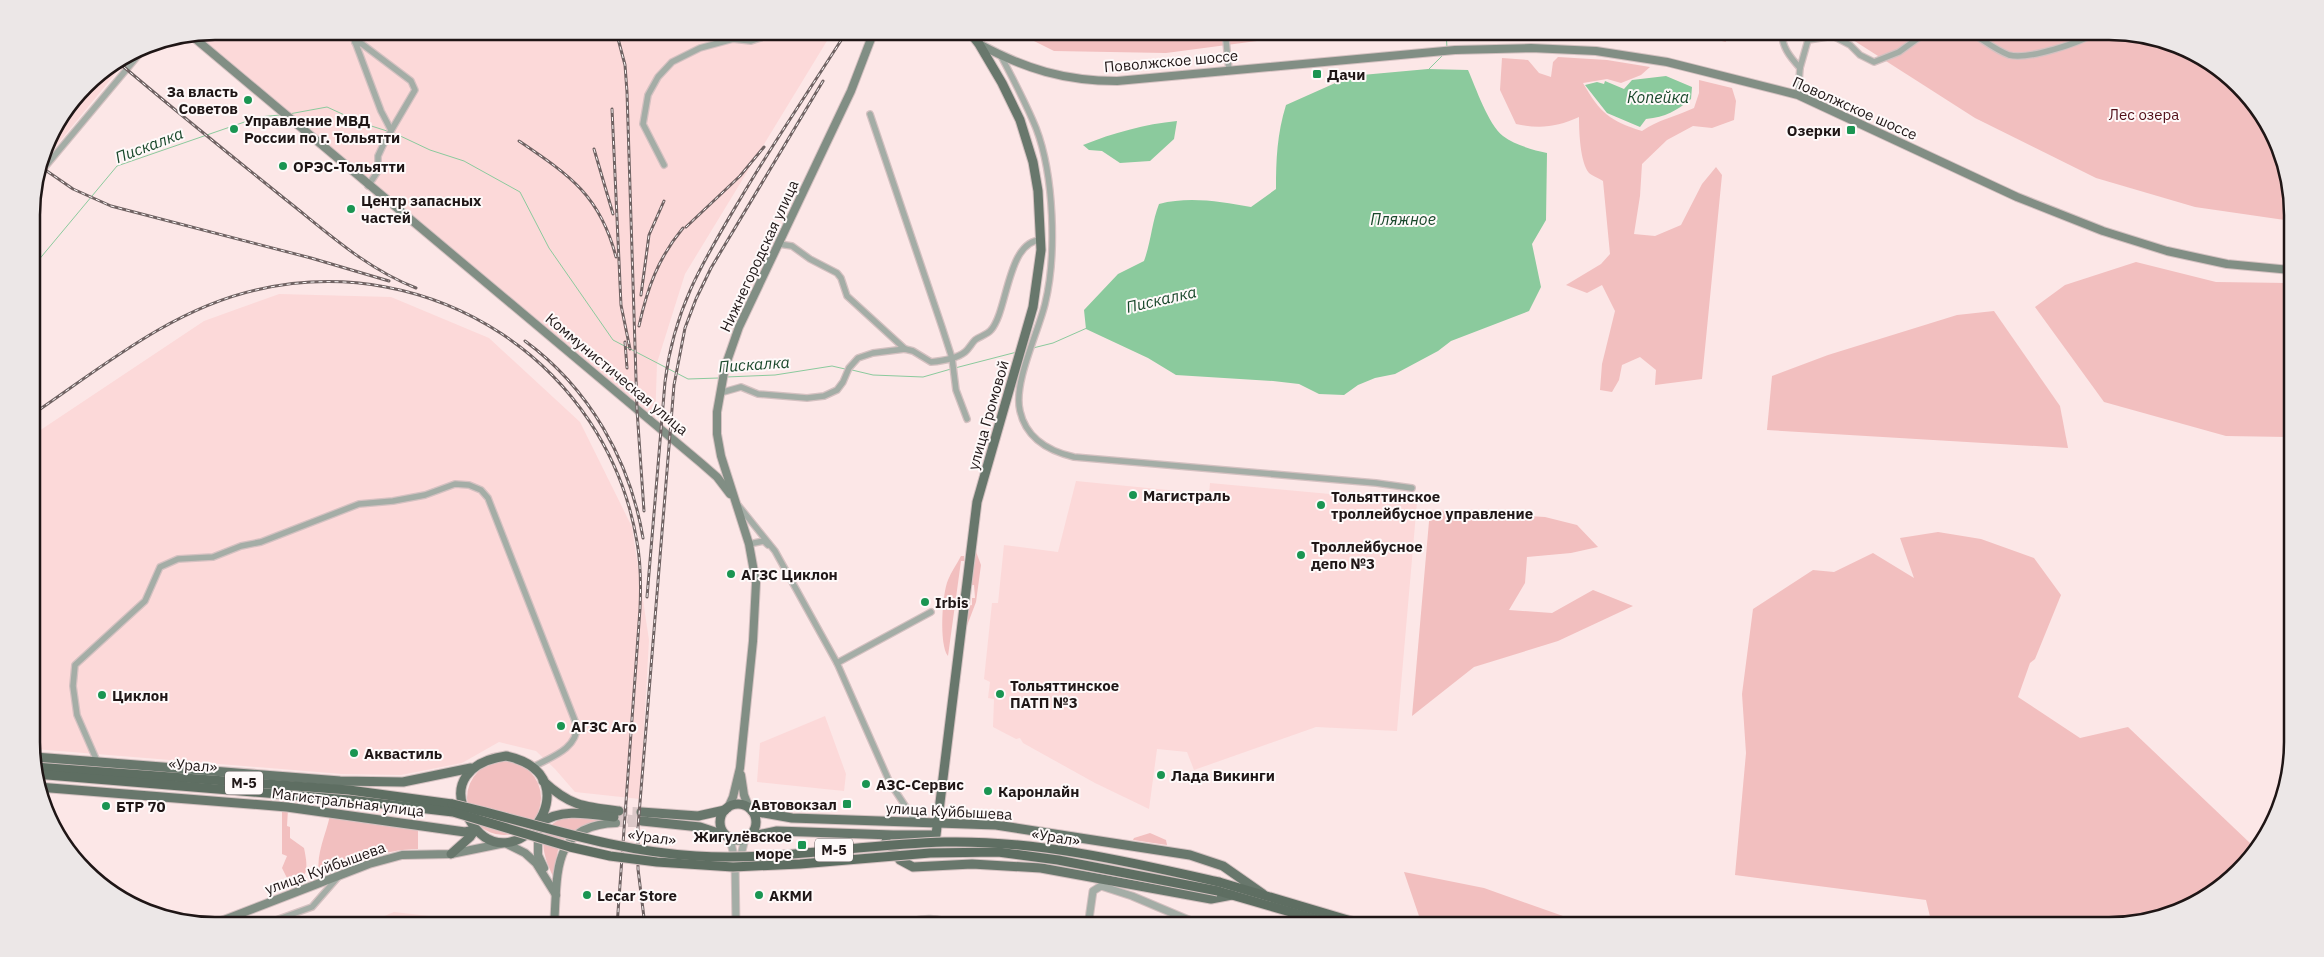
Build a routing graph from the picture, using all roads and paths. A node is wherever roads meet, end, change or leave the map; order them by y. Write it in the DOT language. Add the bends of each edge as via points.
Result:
graph roads {
  1 [pos="729,40"];
  2 [pos="871,40"];
  3 [pos="976,40"];
  4 [pos="1226,40"];
  5 [pos="1782,40"];
  6 [pos="1808,40"];
  7 [pos="1841,40"];
  8 [pos="1916,40"];
  9 [pos="1983,40"];
  10 [pos="2082,40"];
  11 [pos="198,41"];
  12 [pos="355,42"];
  13 [pos="979,44"];
  14 [pos="1001,56"];
  15 [pos="135,60"];
  16 [pos="1800,68"];
  17 [pos="1229,70"];
  18 [pos="1798,95"];
  19 [pos="870,114"];
  20 [pos="391,130"];
  21 [pos="48,164"];
  22 [pos="664,165"];
  23 [pos="368,186"];
  24 [pos="1041,240"];
  25 [pos="779,244"];
  26 [pos="2284,269"];
  27 [pos="905,349"];
  28 [pos="952,358"];
  29 [pos="720,394"];
  30 [pos="967,419"];
  31 [pos="1412,488"];
  32 [pos="734,500"];
  33 [pos="749,544"];
  34 [pos="776,551"];
  35 [pos="931,612"];
  36 [pos="838,663"];
  37 [pos="41,757"];
  38 [pos="97,761"];
  39 [pos="533,767"];
  40 [pos="42,768"];
  41 [pos="471,768"];
  42 [pos="740,768"];
  43 [pos="43,775"];
  44 [pos="543,781"];
  45 [pos="46,788"];
  46 [pos="727,809"];
  47 [pos="751,810"];
  48 [pos="616,817"];
  49 [pos="916,822"];
  50 [pos="937,822"];
  51 [pos="538,825"];
  52 [pos="453,830"];
  53 [pos="475,830"];
  54 [pos="876,835"];
  55 [pos="936,835"];
  56 [pos="729,838"];
  57 [pos="747,838"];
  58 [pos="505,843"];
  59 [pos="451,854"];
  60 [pos="339,876"];
  61 [pos="736,887"];
  62 [pos="1219,887"];
  63 [pos="556,895"];
  64 [pos="1232,895"];
  65 [pos="1267,896"];
  66 [pos="231,917"];
  67 [pos="284,917"];
  68 [pos="555,917"];
  69 [pos="736,917"];
  70 [pos="1089,917"];
  71 [pos="1182,917"];
  72 [pos="1308,917"];
  73 [pos="1338,917"];
  1 -- 22 [label="street" via="700,48 672,62 648,95 643,124"];
  2 -- 25 [label="main road, Нижнегородская улица" via="851,91"];
  3 -- 13 [label="main road, улица Громовой"];
  4 -- 17 [label="street"];
  5 -- 16 [label="street" via="1789,56"];
  6 -- 16 [label="street"];
  7 -- 8 [label="street" via="1874,62 1899,52"];
  9 -- 10 [label="street" via="2009,55 2034,55"];
  11 -- 23 [label="main road, Коммунистическая улица"];
  12 -- 20 [label="street"];
  12 -- 20 [label="street" via="411,81 415,90"];
  13 -- 14 [label="main road, Поволжское шоссе"];
  13 -- 24 [label="main road, улица Громовой" via="1020,120 1033,162"];
  14 -- 17 [label="main road, Поволжское шоссе" via="1050,74 1084,81"];
  14 -- 31 [label="street" via="1037,129 1049,190 1052,253 1048,287 1018,397 1022,419 1041,445 1074,457"];
  15 -- 21 [label="street"];
  16 -- 18 [label="street"];
  17 -- 18 [label="main road, Поволжское шоссе" via="1455,50 1531,48 1596,51 1667,62"];
  18 -- 26 [label="main road, Поволжское шоссе" via="2017,197 2104,231 2167,251 2218,262"];
  19 -- 28 [label="street"];
  20 -- 23 [label="street" via="378,156 378,171"];
  23 -- 32 [label="main road, Коммунистическая улица" via="717,477"];
  24 -- 28 [label="street" via="1031,241 1016,260 993,329 975,340 965,352"];
  24 -- 50 [label="main road, улица Громовой" via="1033,307 977,502"];
  25 -- 27 [label="street" via="792,246 837,273 847,296"];
  25 -- 29 [label="main road, Нижнегородская улица" via="739,327 725,367"];
  27 -- 28 [label="street" via="932,362"];
  27 -- 29 [label="street" via="858,358 837,390 824,396 806,398 758,394 741,386"];
  28 -- 30 [label="street" via="956,390"];
  29 -- 32 [label="main road, Нижнегородская улица" via="717,434"];
  32 -- 33 [label="main road, Нижнегородская улица"];
  32 -- 34 [label="street, Коммунистическая улица"];
  33 -- 34 [label="street" via="764,541"];
  33 -- 42 [label="main road, Нижнегородская улица" via="756,583"];
  34 -- 36 [label="street, Коммунистическая улица"];
  35 -- 36 [label="street"];
  36 -- 49 [label="street, Коммунистическая улица" via="890,783"];
  37 -- 38 [label="main road, Магистральная улица"];
  38 -- 39 [label="street" via="77,715 73,686 75,665 145,601 160,567 178,559 213,557 261,542 359,504 425,495 455,484 481,490 488,498 577,726 577,736 571,745"];
  38 -- 41 [label="main road, Магистральная улица" via="340,781 394,782"];
  39 -- 41 [label="main road" via="520,759 506,756 489,758"];
  39 -- 44 [label="main road"];
  40 -- 62 [label="highway, «Урал» / М-5, bridge" via="405,797 452,804 574,838 651,852 753,856 876,845 998,843 1058,850"];
  41 -- 53 [label="main road" via="461,793 462,808"];
  42 -- 46 [label="main road, Нижнегородская улица"];
  42 -- 47 [label="main road, Нижнегородская улица" via="742,788"];
  43 -- 62 [label="highway, «Урал» / М-5, bridge" via="453,812 570,847 658,862 733,867 930,852 998,852"];
  44 -- 48 [label="main road" via="575,805"];
  44 -- 51 [label="main road" via="546,804"];
  45 -- 52 [label="main road, Магистральная улица" via="287,807"];
  46 -- 47 [label="main road" via="739,804"];
  46 -- 56 [label="main road" via="720,824"];
  46 -- 56 [label="main road" via="698,816 641,819 700,827"];
  47 -- 49 [label="main road, улица Куйбышева" via="792,818"];
  47 -- 57 [label="main road" via="756,825"];
  48 -- 51 [label="main road" via="560,814"];
  48 -- 63 [label="main road" via="580,831 570,840 563,850"];
  49 -- 50 [label="main road, улица Куйбышева"];
  50 -- 55 [label="main road, улица Громовой"];
  50 -- 65 [label="main road, улица Куйбышева" via="996,825 1190,855 1222,866"];
  51 -- 58 [label="main road" via="528,834"];
  51 -- 63 [label="main road" via="538,856"];
  52 -- 53 [label="main road, Магистральная улица"];
  52 -- 59 [label="main road" via="458,842"];
  53 -- 58 [label="main road" via="486,838"];
  53 -- 59 [label="main road"];
  54 -- 55 [label="main road, улица Куйбышева"];
  54 -- 57 [label="main road, улица Куйбышева" via="777,831"];
  54 -- 64 [label="main road, улица Куйбышева" via="887,842 900,860 913,867 1009,865 1211,899"];
  56 -- 57 [label="main road"];
  56 -- 61 [label="street" via="735,860"];
  57 -- 61 [label="street"];
  58 -- 59 [label="main road, улица Куйбышева"];
  58 -- 63 [label="main road" via="531,858"];
  59 -- 60 [label="main road, улица Куйбышева" via="402,855"];
  60 -- 66 [label="main road, улица Куйбышева"];
  60 -- 67 [label="street" via="308,908"];
  61 -- 69 [label="street"];
  62 -- 64 [label="highway, М-5"];
  62 -- 65 [label="highway, «Урал» / М-5"];
  63 -- 68 [label="main road"];
  64 -- 72 [label="highway, улица Куйбышева / М-5"];
  65 -- 73 [label="highway, улица Куйбышева / М-5"];
  70 -- 71 [label="street" via="1093,891 1101,886"];
}
